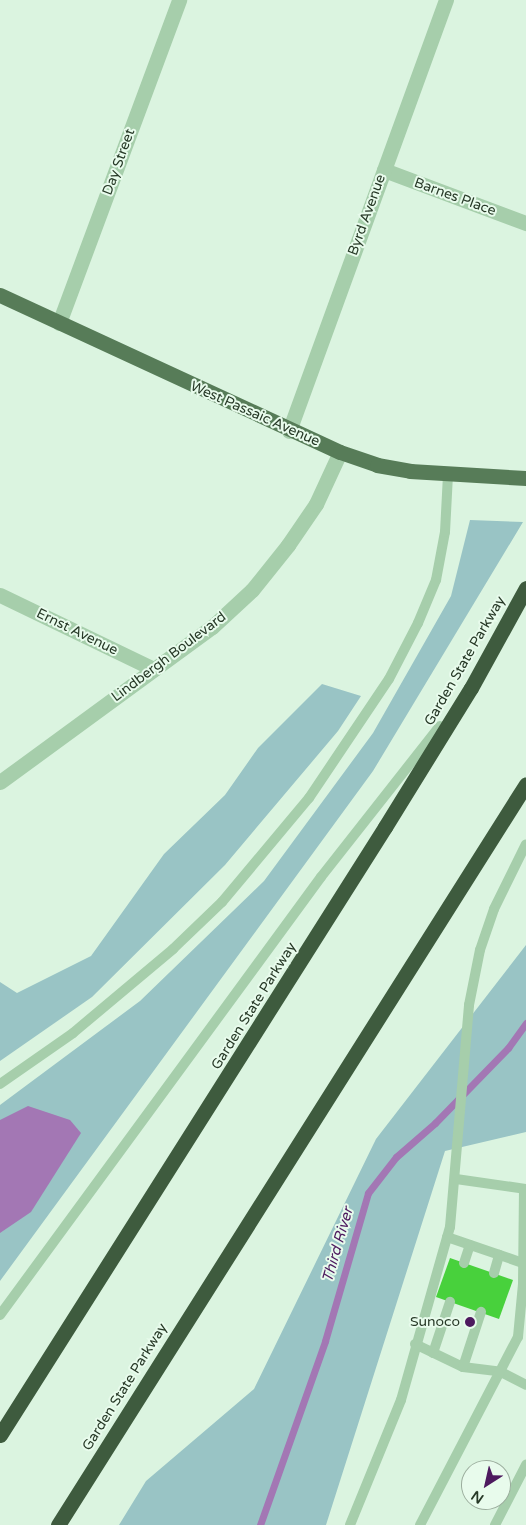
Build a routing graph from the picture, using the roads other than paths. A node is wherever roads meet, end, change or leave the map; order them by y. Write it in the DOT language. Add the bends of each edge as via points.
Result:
graph roads {
  1 [pos="179,0"];
  2 [pos="446,0"];
  3 [pos="384,170"];
  4 [pos="526,223"];
  5 [pos="0,295"];
  6 [pos="59,323"];
  7 [pos="289,431"];
  8 [pos="340,452"];
  9 [pos="448,474"];
  10 [pos="526,478"];
  11 [pos="526,588"];
  12 [pos="0,595"];
  13 [pos="154,670"];
  14 [pos="470,688"];
  15 [pos="0,782"];
  16 [pos="526,784"];
  17 [pos="526,844"];
  18 [pos="0,1084"];
  19 [pos="456,1179"];
  20 [pos="525,1189"];
  21 [pos="447,1237"];
  22 [pos="470,1245"];
  23 [pos="499,1255"];
  24 [pos="464,1263"];
  25 [pos="523,1263"];
  26 [pos="494,1273"];
  27 [pos="450,1302"];
  28 [pos="481,1312"];
  29 [pos="0,1315"];
  30 [pos="415,1344"];
  31 [pos="432,1352"];
  32 [pos="463,1367"];
  33 [pos="501,1372"];
  34 [pos="526,1385"];
  35 [pos="0,1435"];
  36 [pos="526,1465"];
  37 [pos="58,1525"];
  38 [pos="350,1525"];
  39 [pos="420,1525"];
  40 [pos="495,1525"];
  1 -- 6 [label="street, Day Street"];
  2 -- 3 [label="street, Byrd Avenue"];
  3 -- 4 [label="street, Barnes Place"];
  3 -- 7 [label="street, Byrd Avenue"];
  5 -- 6 [label="main road, West Passaic Avenue"];
  6 -- 7 [label="main road, West Passaic Avenue"];
  7 -- 8 [label="main road, West Passaic Avenue"];
  8 -- 9 [label="main road, West Passaic Avenue" via="377,465"];
  8 -- 13 [label="street, Lindbergh Boulevard" via="316,504 252,590 212,627"];
  9 -- 10 [label="main road, West Passaic Avenue"];
  9 -- 18 [label="lane" via="445,532 436,580 418,623 384,686 309,798 222,902 173,949 73,1033"];
  11 -- 14 [label="highway, Garden State Parkway"];
  12 -- 13 [label="street, Ernst Avenue"];
  13 -- 15 [label="street, Lindbergh Boulevard"];
  14 -- 29 [label="lane" via="321,877"];
  14 -- 35 [label="highway, Garden State Parkway"];
  16 -- 37 [label="highway, Garden State Parkway"];
  17 -- 19 [label="lane" via="480,950 469,1005 458,1118"];
  19 -- 20 [label="lane"];
  19 -- 21 [label="lane"];
  20 -- 25 [label="lane"];
  21 -- 22 [label="lane"];
  21 -- 30 [label="lane"];
  22 -- 23 [label="lane"];
  22 -- 24 [label="lane"];
  23 -- 25 [label="lane"];
  23 -- 26 [label="lane"];
  25 -- 33 [label="lane" via="518,1337"];
  27 -- 31 [label="lane"];
  28 -- 32 [label="lane"];
  30 -- 31 [label="lane"];
  30 -- 38 [label="lane" via="402,1400"];
  31 -- 32 [label="lane"];
  32 -- 33 [label="lane"];
  33 -- 34 [label="lane"];
  33 -- 39 [label="lane"];
  36 -- 40 [label="lane"];
}
